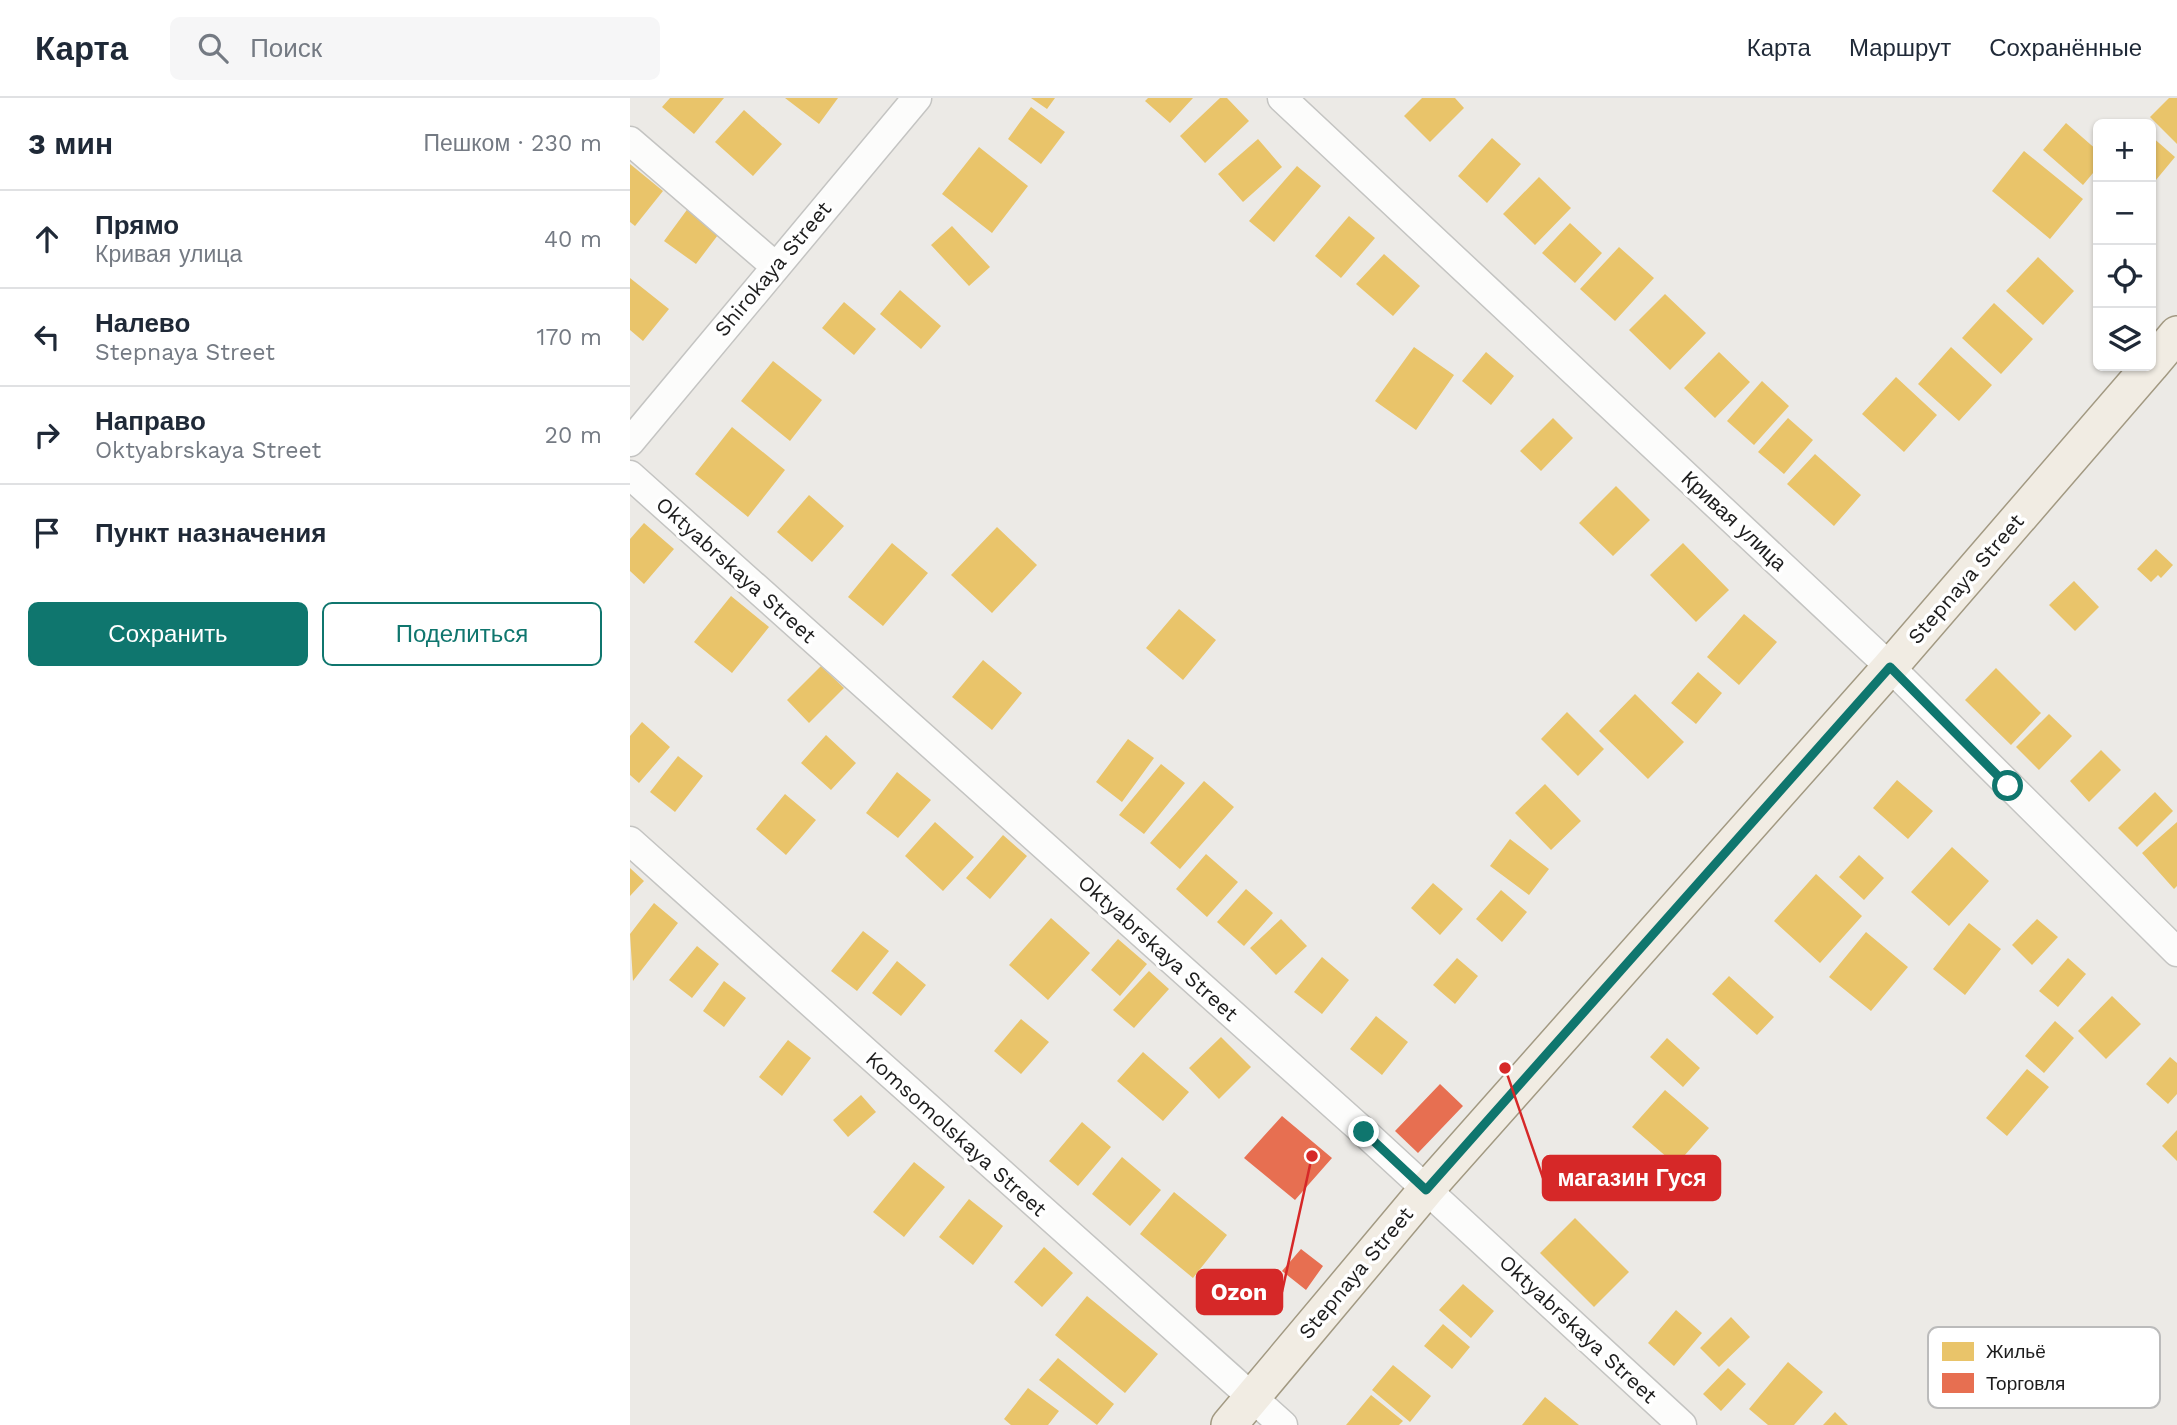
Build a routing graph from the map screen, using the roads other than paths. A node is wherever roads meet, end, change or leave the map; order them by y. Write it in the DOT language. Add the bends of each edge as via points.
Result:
graph roads {
  1 [pos="917,98"];
  2 [pos="1282,98"];
  3 [pos="630,141"];
  4 [pos="775,266"];
  5 [pos="2177,334"];
  6 [pos="2156,358"];
  7 [pos="2145,371"];
  8 [pos="630,442"];
  9 [pos="630,475"];
  10 [pos="1890,667"];
  11 [pos="630,841"];
  12 [pos="2177,952"];
  13 [pos="1426,1190"];
  14 [pos="1252,1398"];
  15 [pos="1229,1425"];
  16 [pos="1283,1425"];
  17 [pos="1682,1425"];
  1 -- 4 [label="street, Shirokaya Street"];
  2 -- 10 [label="street, Кривая улица"];
  3 -- 4 [label="street"];
  4 -- 8 [label="street, Shirokaya Street"];
  5 -- 6 [label="main road, Stepnaya Street"];
  7 -- 10 [label="main road, Stepnaya Street"];
  9 -- 13 [label="street, Oktyabrskaya Street"];
  10 -- 12 [label="street, Кривая улица"];
  10 -- 13 [label="main road, Stepnaya Street"];
  11 -- 14 [label="street, Komsomolskaya Street"];
  13 -- 14 [label="main road, Stepnaya Street"];
  13 -- 17 [label="street, Oktyabrskaya Street"];
  14 -- 15 [label="main road, Stepnaya Street"];
  14 -- 16 [label="street, Komsomolskaya Street"];
}
